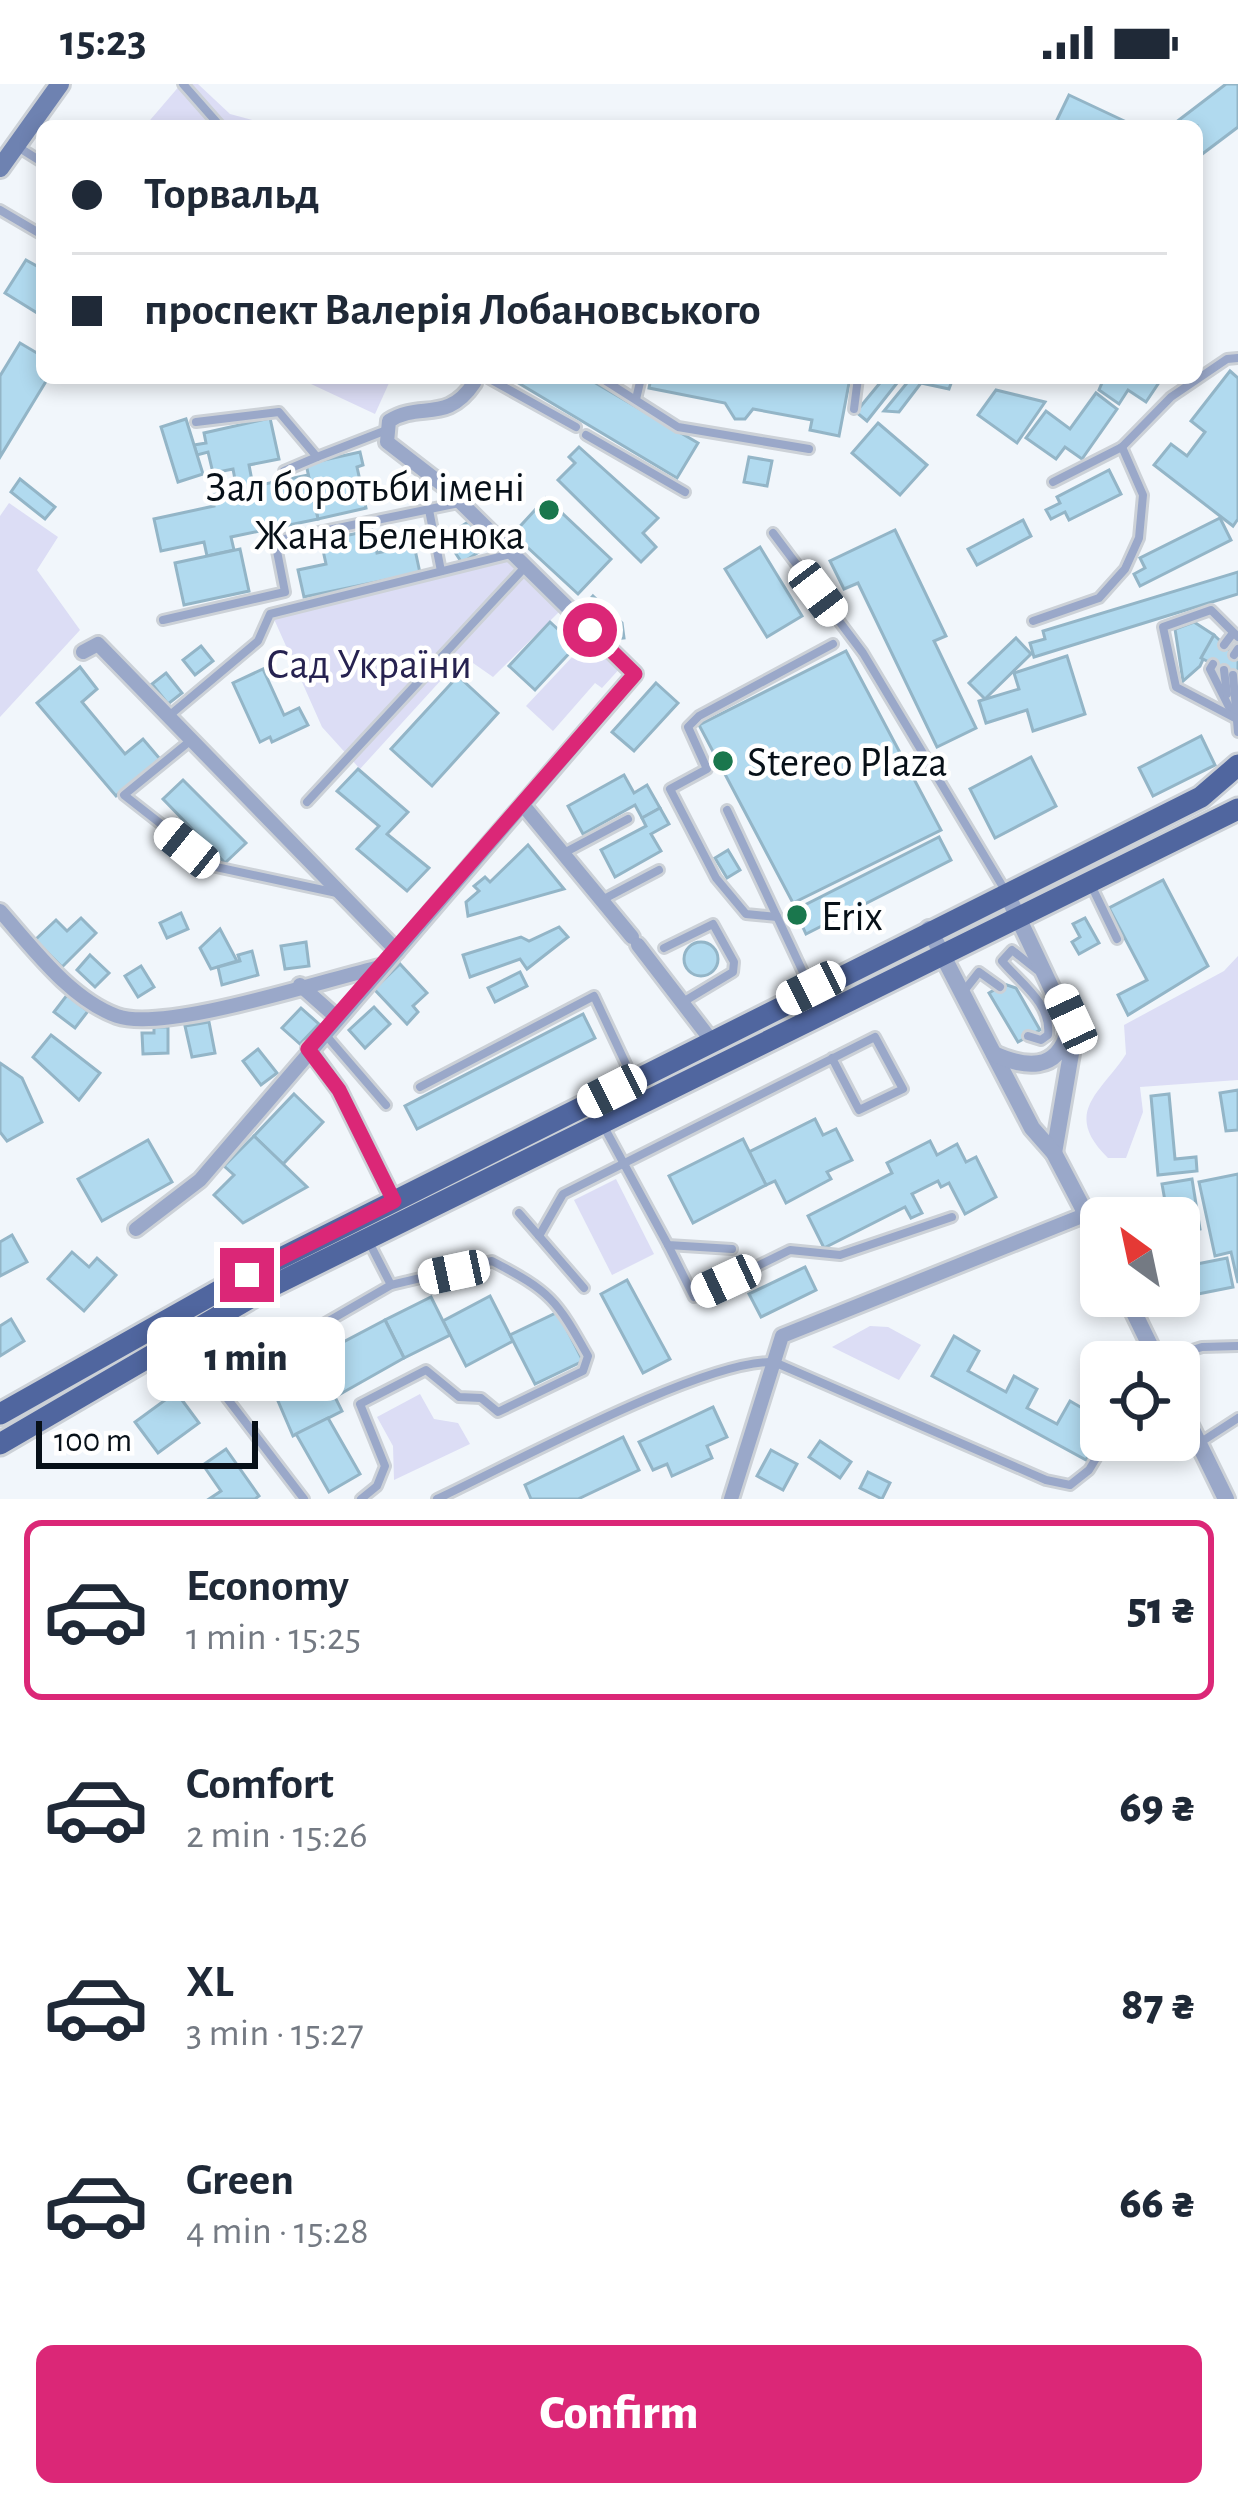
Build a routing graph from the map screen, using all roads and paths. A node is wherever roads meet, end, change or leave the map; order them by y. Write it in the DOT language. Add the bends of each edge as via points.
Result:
graph roads {
  1 [pos="60,84"];
  2 [pos="183,84"];
  3 [pos="215,120"];
  4 [pos="9,149"];
  5 [pos="0,168"];
  6 [pos="0,210"];
  7 [pos="36,231"];
  8 [pos="1238,358"];
  9 [pos="1203,375"];
  10 [pos="473,384"];
  11 [pos="488,384"];
  12 [pos="612,384"];
  13 [pos="640,384"];
  14 [pos="857,384"];
  15 [pos="1190,384"];
  16 [pos="637,398"];
  17 [pos="854,409"];
  18 [pos="196,422"];
  19 [pos="576,428"];
  20 [pos="384,431"];
  21 [pos="586,434"];
  22 [pos="1123,447"];
  23 [pos="809,449"];
  24 [pos="316,457"];
  25 [pos="284,471"];
  26 [pos="1053,482"];
  27 [pos="685,492"];
  28 [pos="462,503"];
  29 [pos="429,510"];
  30 [pos="773,533"];
  31 [pos="513,554"];
  32 [pos="526,566"];
  33 [pos="441,572"];
  34 [pos="163,620"];
  35 [pos="1033,621"];
  36 [pos="1235,635"];
  37 [pos="833,644"];
  38 [pos="1224,645"];
  39 [pos="83,652"];
  40 [pos="1213,664"];
  41 [pos="1229,672"];
  42 [pos="169,716"];
  43 [pos="1235,718"];
  44 [pos="1238,732"];
  45 [pos="191,740"];
  46 [pos="1238,765"];
  47 [pos="307,802"];
  48 [pos="523,805"];
  49 [pos="1238,808"];
  50 [pos="727,810"];
  51 [pos="628,819"];
  52 [pos="562,854"];
  53 [pos="659,870"];
  54 [pos="1088,880"];
  55 [pos="1006,892"];
  56 [pos="341,893"];
  57 [pos="601,901"];
  58 [pos="0,911"];
  59 [pos="1018,914"];
  60 [pos="778,917"];
  61 [pos="929,929"];
  62 [pos="1117,939"];
  63 [pos="664,948"];
  64 [pos="397,951"];
  65 [pos="942,952"];
  66 [pos="380,967"];
  67 [pos="301,985"];
  68 [pos="1000,987"];
  69 [pos="811,988"];
  70 [pos="1056,988"];
  71 [pos="963,994"];
  72 [pos="682,1003"];
  73 [pos="336,1017"];
  74 [pos="1071,1019"];
  75 [pos="323,1032"];
  76 [pos="1028,1036"];
  77 [pos="711,1040"];
  78 [pos="308,1049"];
  79 [pos="994,1054"];
  80 [pos="832,1058"];
  81 [pos="634,1080"];
  82 [pos="420,1087"];
  83 [pos="591,1102"];
  84 [pos="386,1105"];
  85 [pos="604,1124"];
  86 [pos="1054,1153"];
  87 [pos="624,1162"];
  88 [pos="394,1201"];
  89 [pos="1080,1201"];
  90 [pos="519,1213"];
  91 [pos="952,1217"];
  92 [pos="1080,1217"];
  93 [pos="136,1229"];
  94 [pos="539,1236"];
  95 [pos="368,1239"];
  96 [pos="668,1245"];
  97 [pos="732,1250"];
  98 [pos="391,1285"];
  99 [pos="584,1288"];
  100 [pos="181,1336"];
  101 [pos="1238,1346"];
  102 [pos="1200,1348"];
  103 [pos="773,1362"];
  104 [pos="216,1387"];
  105 [pos="0,1414"];
  106 [pos="1238,1418"];
  107 [pos="1200,1443"];
  108 [pos="0,1444"];
  109 [pos="1094,1461"];
  110 [pos="304,1499"];
  111 [pos="361,1499"];
  112 [pos="437,1499"];
  113 [pos="730,1499"];
  114 [pos="1226,1499"];
  1 -- 4 [label="main road"];
  2 -- 3 [label="lane"];
  4 -- 5 [label="main road"];
  6 -- 7 [label="lane"];
  8 -- 9 [label="lane"];
  10 -- 20 [label="street" via="448,409 400,414"];
  11 -- 19 [label="lane"];
  12 -- 16 [label="lane"];
  13 -- 16 [label="lane"];
  14 -- 17 [label="lane"];
  15 -- 22 [label="lane"];
  16 -- 23 [label="lane" via="679,427"];
  18 -- 24 [label="lane" via="279,412"];
  20 -- 24 [label="lane"];
  20 -- 28 [label="street" via="393,448"];
  21 -- 27 [label="lane"];
  22 -- 26 [label="lane"];
  22 -- 35 [label="lane" via="1143,495 1139,538 1125,569 1099,598"];
  24 -- 25 [label="lane"];
  28 -- 29 [label="lane"];
  28 -- 31 [label="street"];
  29 -- 33 [label="lane"];
  29 -- 34 [label="lane" via="275,541 285,592"];
  30 -- 55 [label="lane" via="862,652"];
  31 -- 32 [label="street"];
  31 -- 33 [label="lane"];
  32 -- 47 [label="lane"];
  32 -- 48 [label="street" via="635,674"];
  33 -- 42 [label="lane" via="270,614 258,641"];
  36 -- 38 [label="lane"];
  36 -- 43 [label="lane" via="1211,610 1163,628 1177,687"];
  37 -- 60 [label="lane" via="699,716 688,727 707,769 670,789 716,878 746,914"];
  39 -- 42 [label="street" via="98,644"];
  40 -- 43 [label="lane"];
  41 -- 43 [label="lane"];
  42 -- 45 [label="street"];
  43 -- 44 [label="lane"];
  45 -- 56 [label="street"];
  45 -- 56 [label="lane" via="124,795 216,867"];
  46 -- 55 [label="main road" via="1201,796"];
  48 -- 52 [label="street"];
  48 -- 64 [label="street"];
  49 -- 54 [label="main road"];
  50 -- 60 [label="lane"];
  51 -- 52 [label="lane"];
  52 -- 57 [label="street"];
  53 -- 57 [label="lane"];
  54 -- 59 [label="main road"];
  54 -- 62 [label="lane"];
  55 -- 59 [label="street"];
  55 -- 61 [label="main road"];
  56 -- 64 [label="street"];
  57 -- 72 [label="street"];
  58 -- 67 [label="street" via="79,992 137,1021"];
  59 -- 65 [label="main road"];
  59 -- 70 [label="street"];
  60 -- 69 [label="lane"];
  61 -- 65 [label="street"];
  61 -- 69 [label="main road"];
  63 -- 72 [label="lane" via="713,924 734,962 722,981"];
  64 -- 66 [label="street"];
  65 -- 71 [label="street"];
  65 -- 85 [label="main road"];
  66 -- 67 [label="street"];
  66 -- 73 [label="street"];
  67 -- 73 [label="street"];
  68 -- 71 [label="lane" via="979,972"];
  69 -- 77 [label="main road"];
  70 -- 74 [label="street"];
  70 -- 76 [label="lane" via="1020,953 1005,954 1004,967 1024,979 1049,1024 1041,1040"];
  71 -- 79 [label="street"];
  72 -- 77 [label="street"];
  73 -- 75 [label="street"];
  74 -- 79 [label="street" via="1055,1058 1040,1065"];
  74 -- 86 [label="street"];
  75 -- 78 [label="street"];
  75 -- 84 [label="lane"];
  77 -- 81 [label="main road"];
  78 -- 88 [label="street" via="339,1090"];
  78 -- 93 [label="street" via="188,1193"];
  79 -- 86 [label="street" via="1031,1128"];
  80 -- 80 [label="lane" via="875,1036 903,1089 859,1110"];
  80 -- 87 [label="lane"];
  81 -- 82 [label="lane" via="594,996"];
  81 -- 83 [label="main road"];
  83 -- 85 [label="lane"];
  83 -- 88 [label="main road"];
  85 -- 87 [label="lane"];
  85 -- 95 [label="main road"];
  86 -- 89 [label="street"];
  87 -- 94 [label="lane" via="563,1193"];
  87 -- 96 [label="lane"];
  88 -- 105 [label="main road"];
  90 -- 94 [label="lane"];
  91 -- 96 [label="lane" via="840,1255 790,1250 694,1297"];
  92 -- 103 [label="street" via="782,1336"];
  94 -- 99 [label="lane"];
  95 -- 98 [label="lane"];
  95 -- 100 [label="main road"];
  96 -- 97 [label="lane"];
  98 -- 104 [label="lane"];
  98 -- 111 [label="lane" via="493,1261 557,1301 588,1364 498,1412 481,1398 459,1397 426,1370 360,1404 385,1466"];
  100 -- 104 [label="lane"];
  100 -- 108 [label="main road"];
  101 -- 102 [label="lane"];
  103 -- 109 [label="lane" via="1046,1480 1070,1485"];
  103 -- 112 [label="lane" via="752,1361 662,1394"];
  103 -- 113 [label="street"];
  104 -- 110 [label="lane"];
  106 -- 107 [label="lane"];
  107 -- 114 [label="street"];
}
